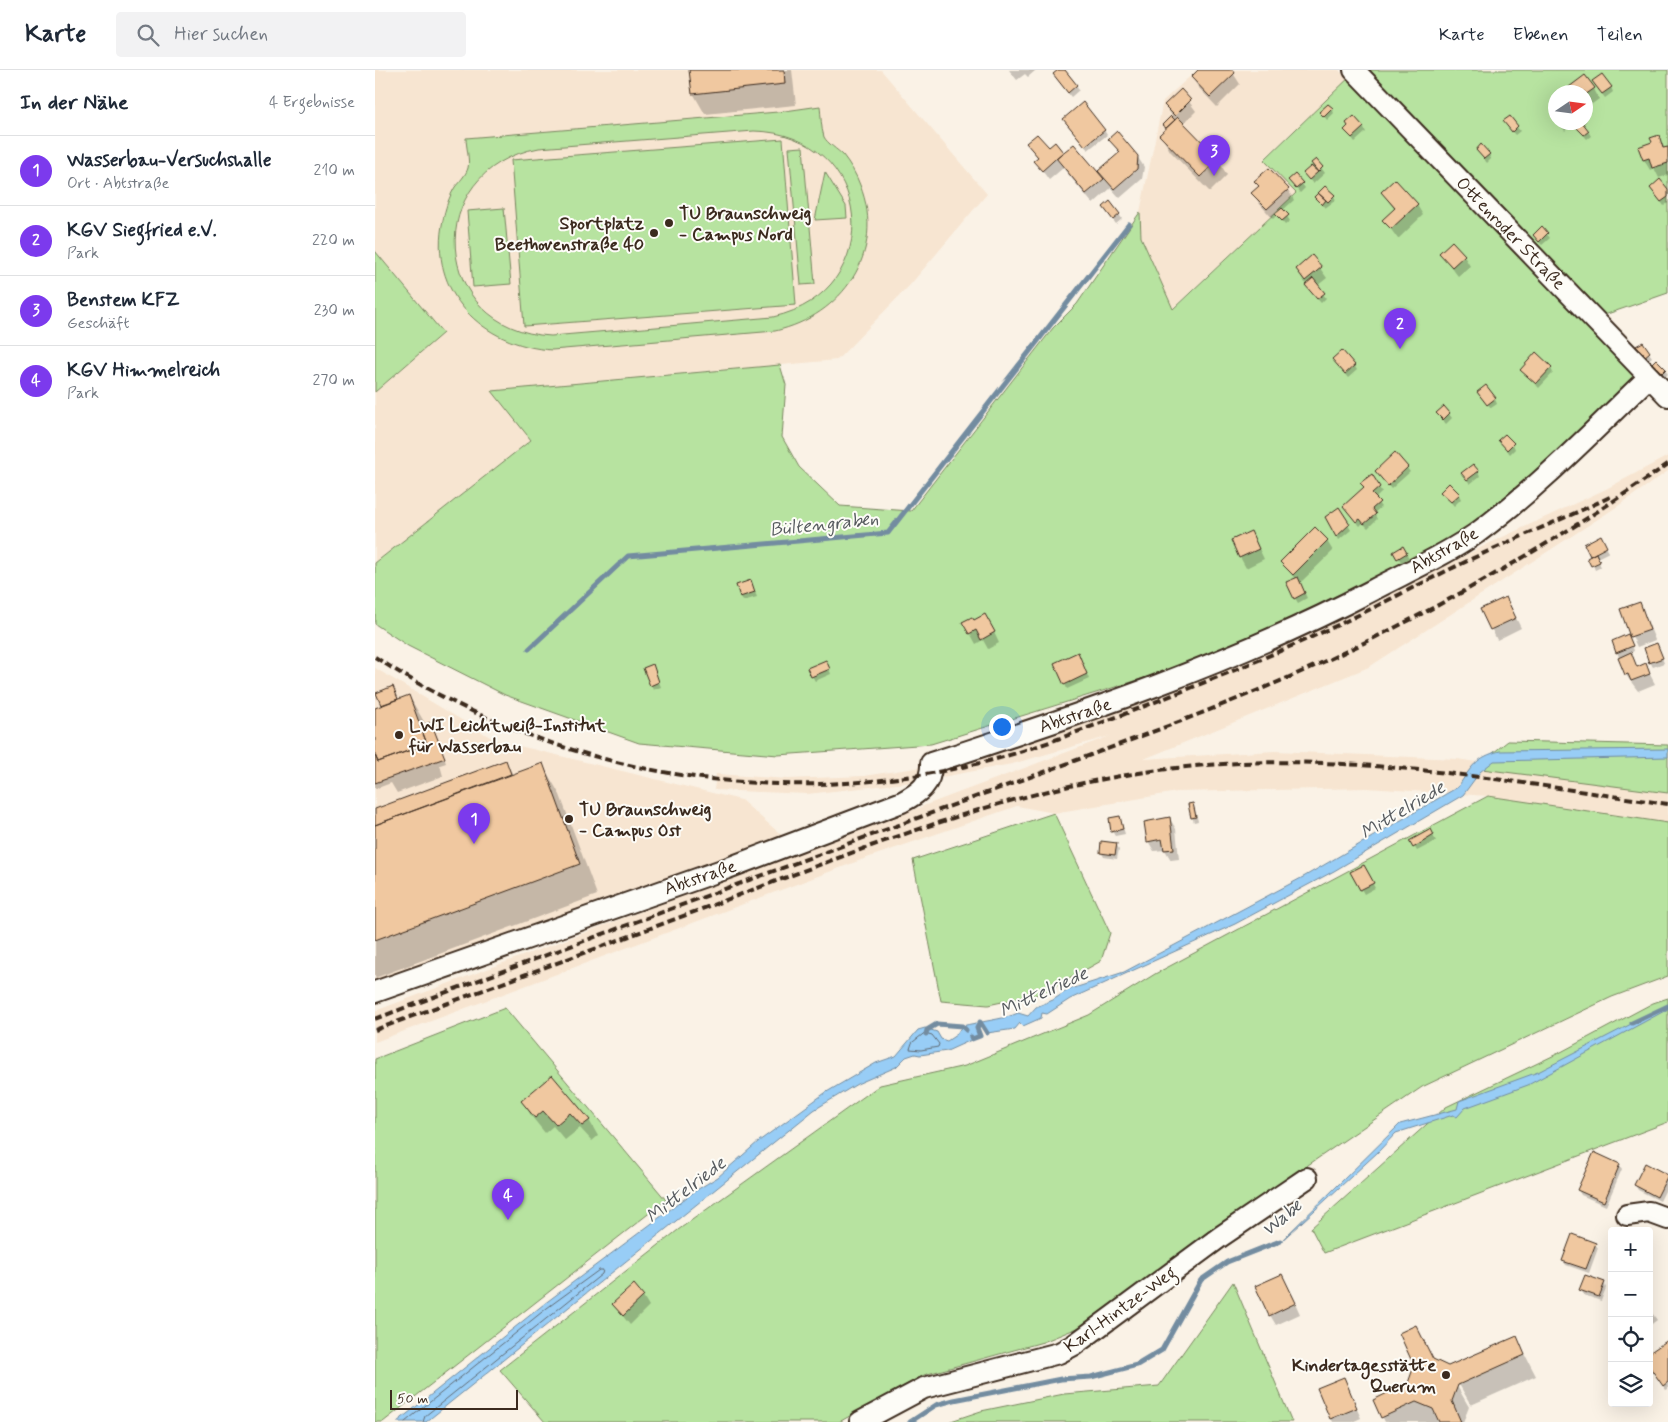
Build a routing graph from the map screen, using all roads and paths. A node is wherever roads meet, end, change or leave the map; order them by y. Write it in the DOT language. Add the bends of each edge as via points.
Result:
graph roads {
  1 [pos="1354,70"];
  2 [pos="1649,378"];
  3 [pos="1668,396"];
  4 [pos="375,992"];
  5 [pos="1307,1178"];
  6 [pos="1627,1215"];
  7 [pos="1668,1220"];
  8 [pos="860,1422"];
  1 -- 2 [label="street, Ottenroder Straße"];
  2 -- 3 [label="street, Ottenroder Straße"];
  2 -- 4 [label="street, Abtstraße" via="1534,487 1477,533 1451,550 1324,615 1161,685 931,763 931,777 923,788 902,802 728,868"];
  5 -- 8 [label="street, Karl-Hintze-Weg" via="1181,1265 1075,1345 1059,1353 924,1388"];
  6 -- 7 [label="street" via="1649,1212"];
}
